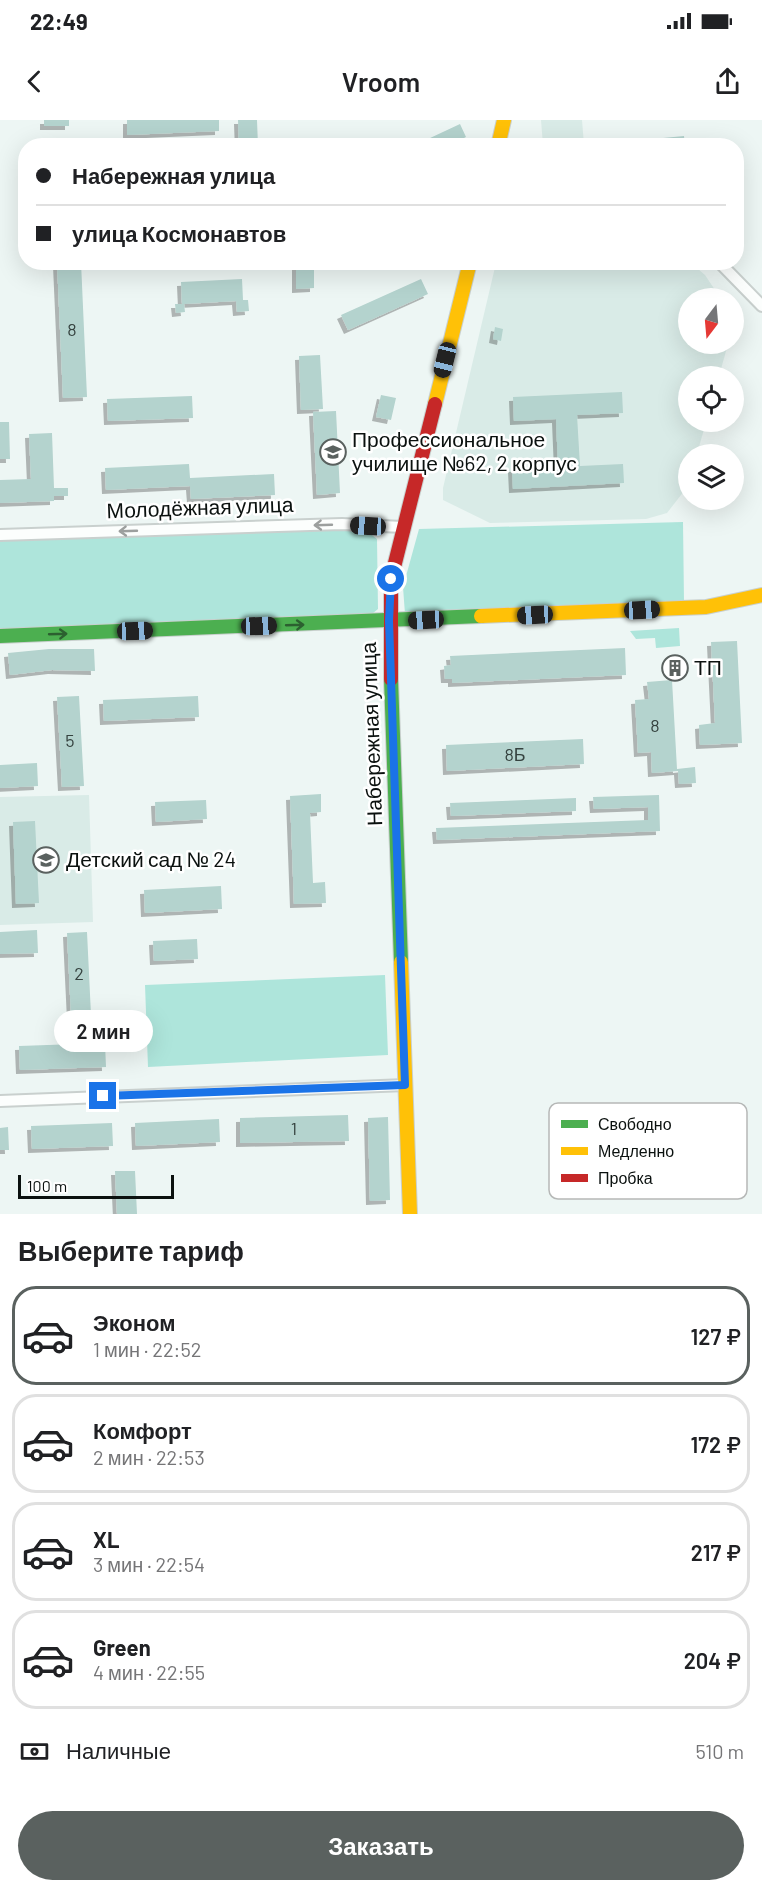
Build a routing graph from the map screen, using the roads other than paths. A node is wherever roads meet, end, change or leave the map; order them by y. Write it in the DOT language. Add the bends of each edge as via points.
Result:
graph roads {
  1 [pos="504,120"];
  2 [pos="500,138"];
  3 [pos="468,270"];
  4 [pos="727,270"];
  5 [pos="762,306"];
  6 [pos="402,527"];
  7 [pos="0,535"];
  8 [pos="762,595"];
  9 [pos="389,621"];
  10 [pos="0,636"];
  11 [pos="405,1085"];
  12 [pos="0,1101"];
  13 [pos="410,1214"];
  1 -- 2 [label="street"];
  3 -- 6 [label="street, Набережная улица"];
  4 -- 5 [label="street"];
  6 -- 7 [label="street, Молодёжная улица, one-way" via="342,524"];
  6 -- 9 [label="street, Набережная улица" via="391,579"];
  8 -- 9 [label="street" via="706,607"];
  10 -- 9 [label="street, one-way"];
  9 -- 11 [label="street, Набережная улица"];
  11 -- 12 [label="street"];
  11 -- 13 [label="street, Набережная улица"];
}
